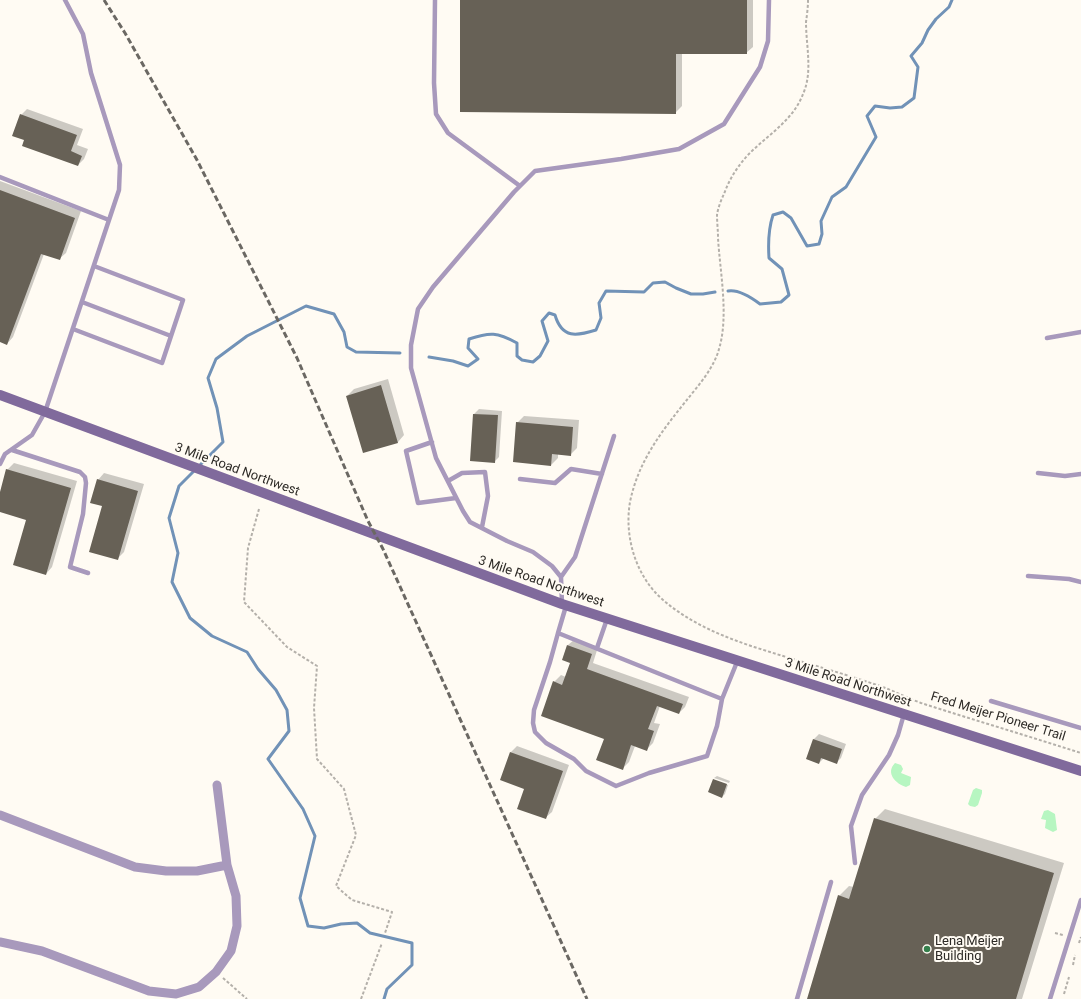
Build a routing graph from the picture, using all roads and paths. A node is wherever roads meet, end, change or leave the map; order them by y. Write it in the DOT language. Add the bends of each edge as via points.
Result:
graph roads {
  1 [pos="65,0"];
  2 [pos="435,0"];
  3 [pos="769,0"];
  4 [pos="808,0"];
  5 [pos="0,177"];
  6 [pos="520,186"];
  7 [pos="110,220"];
  8 [pos="94,266"];
  9 [pos="82,302"];
  10 [pos="73,329"];
  11 [pos="1081,332"];
  12 [pos="171,336"];
  13 [pos="1047,338"];
  14 [pos="0,395"];
  15 [pos="45,412"];
  16 [pos="614,436"];
  17 [pos="432,442"];
  18 [pos="12,450"];
  19 [pos="0,464"];
  20 [pos="1038,473"];
  21 [pos="602,474"];
  22 [pos="1081,474"];
  23 [pos="520,479"];
  24 [pos="448,481"];
  25 [pos="456,498"];
  26 [pos="258,509"];
  27 [pos="482,528"];
  28 [pos="88,573"];
  29 [pos="1028,576"];
  30 [pos="561,577"];
  31 [pos="1081,582"];
  32 [pos="564,605"];
  33 [pos="608,619"];
  34 [pos="558,633"];
  35 [pos="597,648"];
  36 [pos="737,662"];
  37 [pos="722,699"];
  38 [pos="991,701"];
  39 [pos="904,714"];
  40 [pos="1081,728"];
  41 [pos="1081,753"];
  42 [pos="1081,771"];
  43 [pos="217,785"];
  44 [pos="0,815"];
  45 [pos="855,863"];
  46 [pos="227,865"];
  47 [pos="831,882"];
  48 [pos="1081,900"];
  49 [pos="385,932"];
  50 [pos="1055,933"];
  51 [pos="1064,936"];
  52 [pos="1081,936"];
  53 [pos="1079,940"];
  54 [pos="0,942"];
  55 [pos="382,942"];
  56 [pos="1079,943"];
  57 [pos="1075,955"];
  58 [pos="1072,965"];
  59 [pos="216,972"];
  60 [pos="1069,977"];
  61 [pos="1064,994"];
  62 [pos="248,999"];
  63 [pos="361,999"];
  64 [pos="797,999"];
  65 [pos="1050,999"];
  1 -- 7 [label="lane" via="83,34 91,73 120,165 119,190"];
  2 -- 6 [label="lane" via="436,114 448,133"];
  3 -- 6 [label="lane" via="768,41 760,67 724,124 679,149 535,171"];
  4 -- 41 [label="path, Fred Meijer Pioneer Trail" via="808,77 799,105 746,157 734,173 717,214 723,335 718,353 708,372 659,435 640,469 633,489 628,519 630,541 636,559 646,582 661,598 683,616 714,632 761,650 877,685 917,702"];
  5 -- 7 [label="lane"];
  6 -- 17 [label="lane" via="433,287 418,309 411,345 412,368"];
  7 -- 8 [label="lane"];
  8 -- 9 [label="lane"];
  8 -- 12 [label="lane" via="183,300"];
  9 -- 10 [label="lane"];
  9 -- 12 [label="lane"];
  10 -- 12 [label="lane" via="162,363"];
  10 -- 15 [label="lane"];
  11 -- 13 [label="lane"];
  14 -- 15 [label="main road, 3 Mile Road Northwest"];
  15 -- 18 [label="lane" via="32,435"];
  15 -- 32 [label="main road, 3 Mile Road Northwest"];
  16 -- 21 [label="lane"];
  17 -- 24 [label="lane" via="436,458"];
  17 -- 25 [label="lane" via="406,450 418,503"];
  18 -- 19 [label="lane" via="5,454"];
  18 -- 28 [label="lane" via="80,472 85,478 83,514 70,567"];
  20 -- 22 [label="lane" via="1065,476"];
  21 -- 23 [label="lane" via="571,469 555,483"];
  21 -- 30 [label="lane" via="575,557"];
  24 -- 25 [label="lane"];
  24 -- 27 [label="lane" via="462,473 485,472 488,496"];
  25 -- 27 [label="lane" via="470,522"];
  26 -- 49 [label="path" via="248,548 244,602 287,647 317,666 314,708 318,759 344,789 356,835 336,886 352,900 392,912"];
  27 -- 30 [label="lane" via="533,552 552,566"];
  29 -- 31 [label="lane"];
  30 -- 32 [label="lane"];
  32 -- 33 [label="main road, 3 Mile Road Northwest"];
  32 -- 34 [label="lane"];
  33 -- 35 [label="lane"];
  33 -- 36 [label="main road, 3 Mile Road Northwest"];
  34 -- 35 [label="lane"];
  34 -- 37 [label="lane" via="534,710 535,732 546,743 574,759 586,771 616,786 648,773 707,756 718,726"];
  35 -- 37 [label="lane"];
  36 -- 37 [label="lane"];
  36 -- 39 [label="main road, 3 Mile Road Northwest"];
  38 -- 40 [label="lane"];
  39 -- 42 [label="main road, 3 Mile Road Northwest"];
  39 -- 45 [label="lane" via="889,755 862,795 851,826"];
  43 -- 46 [label="street"];
  44 -- 46 [label="street" via="134,867 197,871"];
  46 -- 59 [label="street" via="236,896 237,926 231,951"];
  47 -- 64 [label="lane"];
  48 -- 65 [label="lane"];
  50 -- 51 [label="path"];
  52 -- 53 [label="path"];
  53 -- 56 [label="path"];
  54 -- 59 [label="street" via="42,951 149,991 176,994 199,987"];
  55 -- 63 [label="path"];
  57 -- 58 [label="path"];
  59 -- 62 [label="path"];
  60 -- 61 [label="path"];
}
